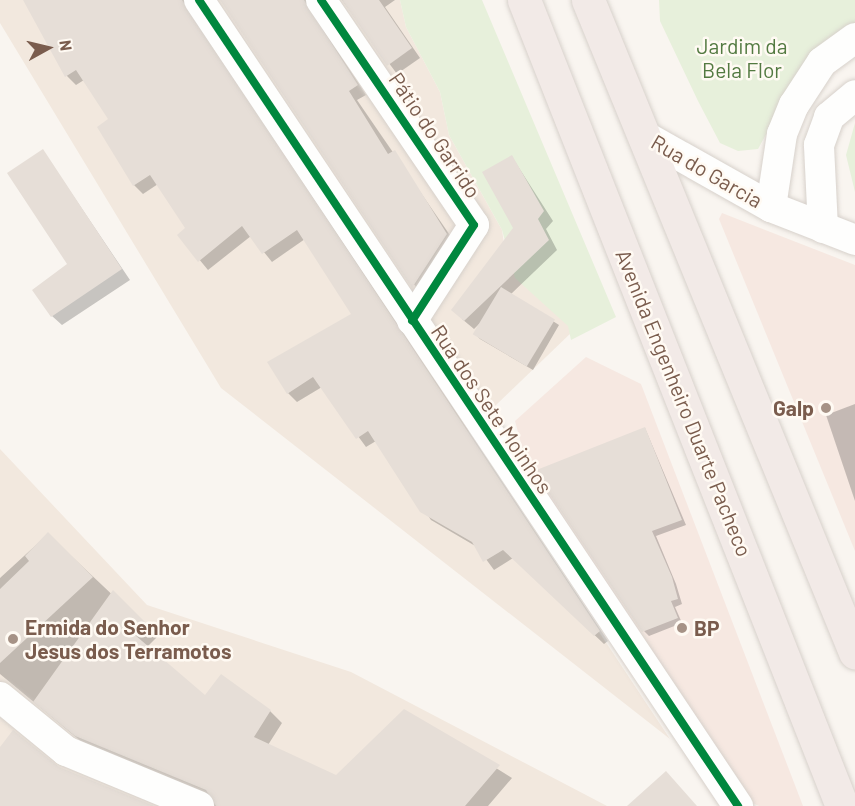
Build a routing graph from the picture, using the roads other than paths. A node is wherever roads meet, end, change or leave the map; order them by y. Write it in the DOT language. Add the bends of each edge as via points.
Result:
graph roads {
  1 [pos="199,0"];
  2 [pos="321,0"];
  3 [pos="524,0"];
  4 [pos="588,0"];
  5 [pos="855,38"];
  6 [pos="855,95"];
  7 [pos="643,135"];
  8 [pos="771,207"];
  9 [pos="823,228"];
  10 [pos="855,240"];
  11 [pos="412,321"];
  12 [pos="855,652"];
  13 [pos="0,697"];
  14 [pos="200,806"];
  15 [pos="738,806"];
  16 [pos="842,806"];
  1 -- 11 [label="street, Rua dos Sete Moinhos"];
  2 -- 11 [label="street, Pátio do Garrido" via="474,225"];
  3 -- 16 [label="highway, Avenida Engenheiro Duarte Pacheco"];
  4 -- 7 [label="highway"];
  5 -- 8 [label="street" via="822,62 794,105 782,134"];
  6 -- 9 [label="street" via="829,117 819,145"];
  7 -- 8 [label="street, Rua do Garcia"];
  7 -- 12 [label="highway"];
  8 -- 9 [label="street, Rua do Garcia"];
  9 -- 10 [label="street, Rua do Garcia"];
  11 -- 15 [label="street, Rua dos Sete Moinhos"];
  13 -- 14 [label="street" via="66,751"];
}
